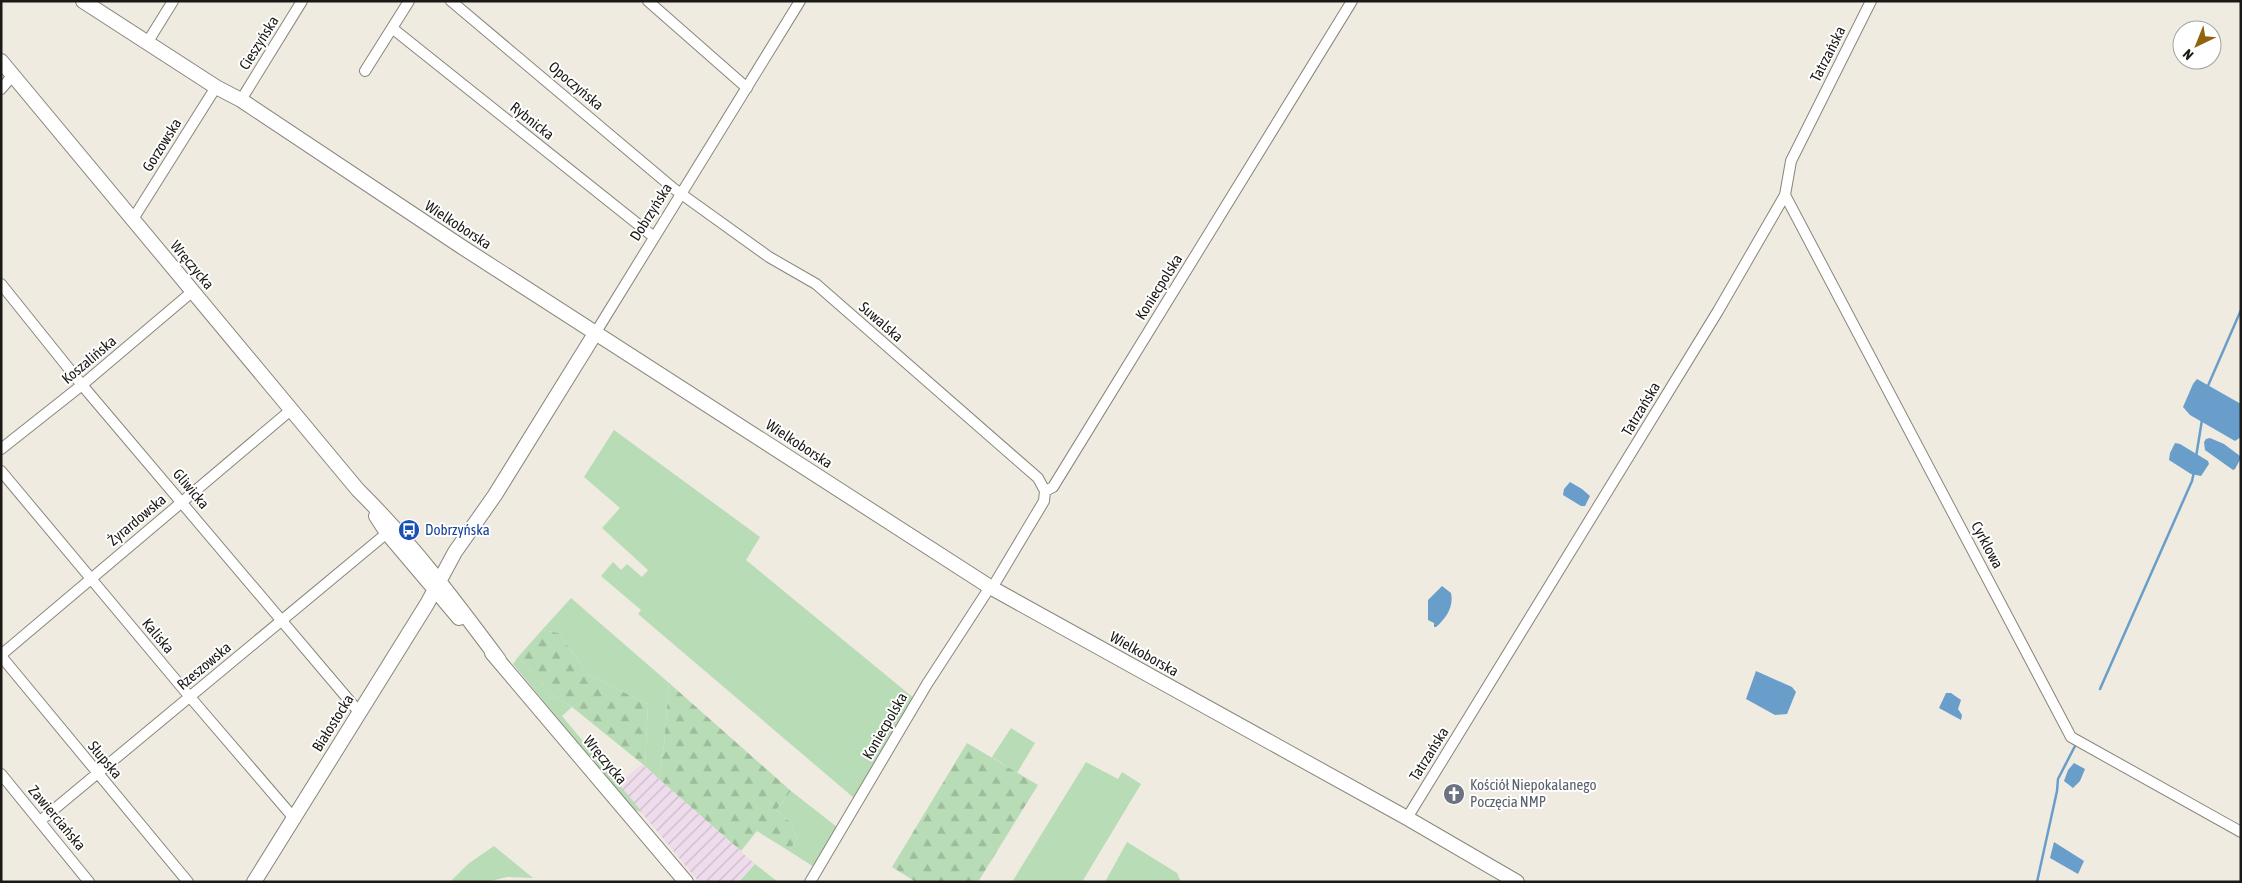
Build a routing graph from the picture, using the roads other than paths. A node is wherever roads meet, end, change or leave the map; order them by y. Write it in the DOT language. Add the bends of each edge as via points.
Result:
graph roads {
  1 [pos="83,1"];
  2 [pos="173,1"];
  3 [pos="302,1"];
  4 [pos="409,1"];
  5 [pos="451,1"];
  6 [pos="648,1"];
  7 [pos="800,1"];
  8 [pos="1352,1"];
  9 [pos="1871,1"];
  10 [pos="392,28"];
  11 [pos="147,43"];
  12 [pos="1,61"];
  13 [pos="365,72"];
  14 [pos="13,75"];
  15 [pos="216,87"];
  16 [pos="747,88"];
  17 [pos="1,89"];
  18 [pos="241,100"];
  19 [pos="682,193"];
  20 [pos="1785,196"];
  21 [pos="133,219"];
  22 [pos="654,237"];
  23 [pos="1,284"];
  24 [pos="193,291"];
  25 [pos="596,332"];
  26 [pos="82,385"];
  27 [pos="292,409"];
  28 [pos="1,449"];
  29 [pos="1,472"];
  30 [pos="358,490"];
  31 [pos="1046,491"];
  32 [pos="182,501"];
  33 [pos="387,534"];
  34 [pos="455,552"];
  35 [pos="416,553"];
  36 [pos="90,579"];
  37 [pos="433,583"];
  38 [pos="991,587"];
  39 [pos="282,619"];
  40 [pos="1,656"];
  41 [pos="190,698"];
  42 [pos="359,712"];
  43 [pos="1,774"];
  44 [pos="97,775"];
  45 [pos="293,817"];
  46 [pos="1407,818"];
  47 [pos="40,821"];
  48 [pos="2241,832"];
  49 [pos="89,882"];
  50 [pos="188,882"];
  51 [pos="254,882"];
  52 [pos="686,882"];
  53 [pos="810,882"];
  54 [pos="1517,882"];
  1 -- 11 [label="street, Wielkoborska"];
  2 -- 11 [label="street"];
  3 -- 18 [label="street, Cieszyńska"];
  4 -- 10 [label="street"];
  5 -- 19 [label="street, Opoczyńska"];
  6 -- 16 [label="street"];
  7 -- 16 [label="street, Dobrzyńska"];
  8 -- 31 [label="street, Koniecpolska" via="1125,371 1053,486"];
  9 -- 20 [label="street, Tatrzańska" via="1791,160"];
  10 -- 13 [label="street"];
  10 -- 22 [label="street, Rybnicka"];
  11 -- 15 [label="street, Wielkoborska"];
  12 -- 14 [label="street, Wręczycka"];
  14 -- 17 [label="street"];
  14 -- 21 [label="street, Wręczycka"];
  15 -- 18 [label="street, Wielkoborska"];
  15 -- 21 [label="street, Gorzowska"];
  16 -- 19 [label="street, Dobrzyńska"];
  18 -- 25 [label="street, Wielkoborska"];
  19 -- 22 [label="street, Dobrzyńska"];
  19 -- 31 [label="street, Suwalska" via="769,257 816,284 1038,478"];
  20 -- 46 [label="street, Tatrzańska" via="1703,337"];
  20 -- 48 [label="street, Cyrklowa" via="2070,737"];
  21 -- 24 [label="street, Wręczycka"];
  22 -- 25 [label="street, Dobrzyńska"];
  23 -- 26 [label="street, Gliwicka"];
  24 -- 26 [label="street, Koszalińska"];
  24 -- 27 [label="street, Wręczycka"];
  25 -- 34 [label="street, Dobrzyńska"];
  25 -- 38 [label="street, Wielkoborska"];
  26 -- 28 [label="street, Koszalińska"];
  26 -- 32 [label="street, Gliwicka"];
  27 -- 30 [label="street, Wręczycka"];
  27 -- 32 [label="street, Żyrardowska"];
  29 -- 36 [label="street, Kaliska"];
  30 -- 33 [label="street, Wręczycka"];
  30 -- 35 [label="street, Wręczycka"];
  31 -- 38 [label="street, Koniecpolska" via="1044,500"];
  32 -- 36 [label="street, Żyrardowska"];
  32 -- 39 [label="street, Gliwicka"];
  33 -- 37 [label="street, Wręczycka"];
  33 -- 39 [label="street, Rzeszowska"];
  34 -- 35 [label="street" via="434,560"];
  34 -- 37 [label="street, Dobrzyńska"];
  35 -- 37 [label="street, Wręczycka"];
  36 -- 40 [label="street, Żyrardowska"];
  36 -- 41 [label="street, Kaliska"];
  37 -- 42 [label="street, Białostocka"];
  37 -- 52 [label="street, Wręczycka"];
  38 -- 46 [label="street, Wielkoborska"];
  38 -- 53 [label="street, Koniecpolska" via="927,684"];
  39 -- 41 [label="street, Rzeszowska"];
  39 -- 42 [label="street, Gliwicka"];
  40 -- 44 [label="street, Słupska"];
  41 -- 44 [label="street, Rzeszowska"];
  41 -- 45 [label="street, Kaliska"];
  42 -- 45 [label="street, Białostocka"];
  43 -- 47 [label="street, Zawierciańska"];
  44 -- 47 [label="street, Rzeszowska"];
  44 -- 50 [label="street, Słupska"];
  45 -- 51 [label="street, Białostocka"];
  46 -- 54 [label="street, Wielkoborska"];
  47 -- 49 [label="street, Zawierciańska"];
}
